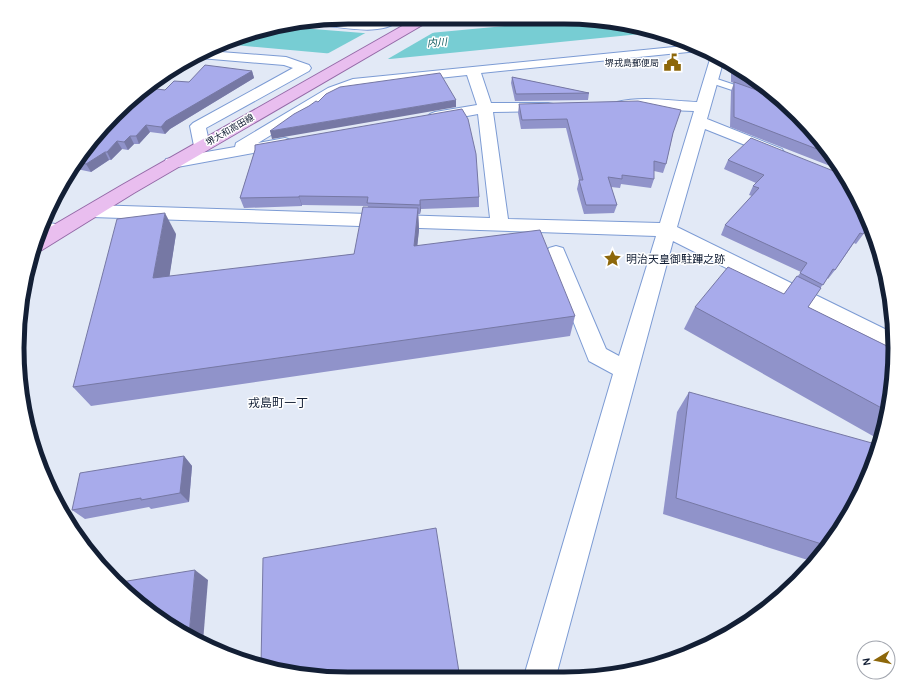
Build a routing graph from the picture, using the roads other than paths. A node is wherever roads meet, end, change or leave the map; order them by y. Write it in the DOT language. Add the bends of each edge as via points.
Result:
graph roads {
  1 [pos="350,24"];
  2 [pos="383,24"];
  3 [pos="415,24"];
  4 [pos="689,49"];
  5 [pos="210,55"];
  6 [pos="716,62"];
  7 [pos="473,70"];
  8 [pos="711,80"];
  9 [pos="762,97"];
  10 [pos="611,105"];
  11 [pos="564,106"];
  12 [pos="485,108"];
  13 [pos="701,114"];
  14 [pos="423,119"];
  15 [pos="300,141"];
  16 [pos="202,146"];
  17 [pos="230,153"];
  18 [pos="787,157"];
  19 [pos="172,163"];
  20 [pos="92,211"];
  21 [pos="500,224"];
  22 [pos="50,229"];
  23 [pos="668,230"];
  24 [pos="556,253"];
  25 [pos="888,340"];
  26 [pos="626,370"];
  27 [pos="541,672"];
  1 -- 2 [label="street" via="369,26"];
  3 -- 16 [label="main road, 堺大和高田線"];
  4 -- 7 [label="street"];
  5 -- 16 [label="street" via="286,62 304,68 198,126"];
  6 -- 8 [label="street"];
  7 -- 12 [label="street"];
  7 -- 17 [label="street" via="353,83 333,91"];
  8 -- 9 [label="lane"];
  8 -- 13 [label="street"];
  10 -- 13 [label="street" via="650,104"];
  11 -- 12 [label="street"];
  12 -- 14 [label="street"];
  12 -- 21 [label="street"];
  13 -- 18 [label="street"];
  13 -- 23 [label="street"];
  15 -- 17 [label="street"];
  16 -- 19 [label="main road, 堺大和高田線"];
  17 -- 19 [label="street"];
  19 -- 20 [label="main road, 堺大和高田線"];
  20 -- 21 [label="street"];
  20 -- 22 [label="main road, 堺大和高田線"];
  21 -- 23 [label="street"];
  23 -- 25 [label="street"];
  23 -- 26 [label="street"];
  24 -- 26 [label="street" via="597,355"];
  26 -- 27 [label="street"];
}
